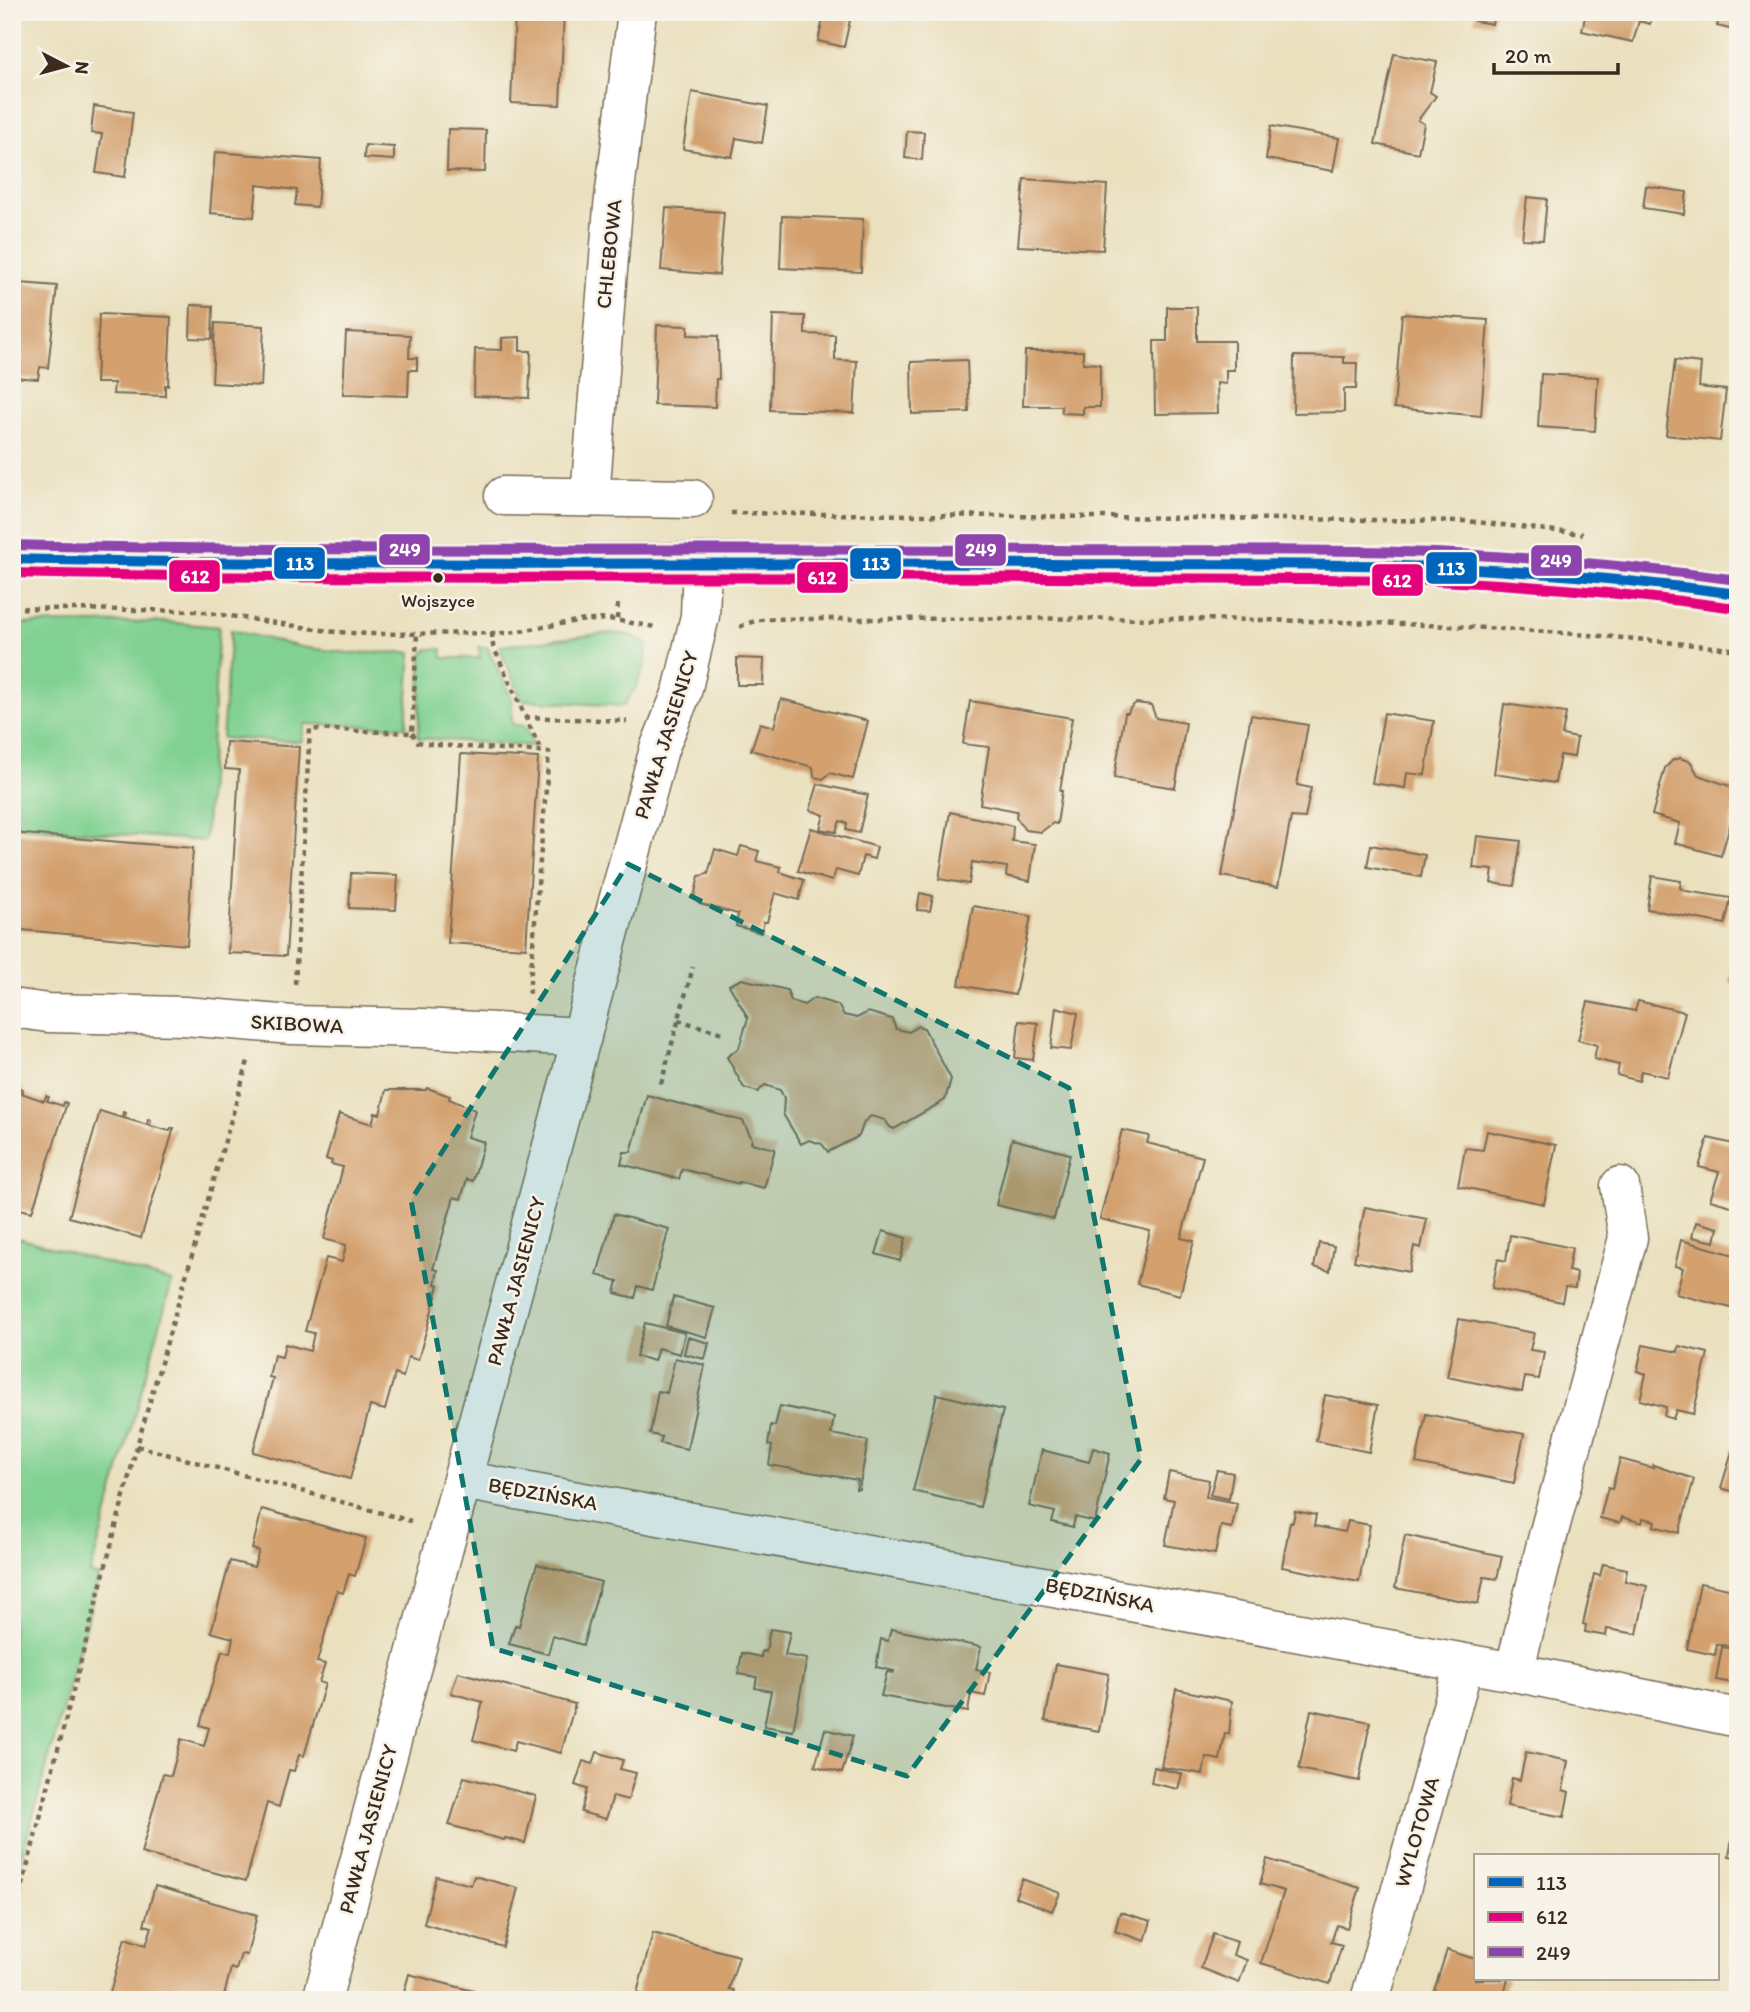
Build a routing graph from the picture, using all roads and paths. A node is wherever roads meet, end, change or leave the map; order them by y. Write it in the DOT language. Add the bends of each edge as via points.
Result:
graph roads {
  1 [pos="637,12"];
  2 [pos="504,496"];
  3 [pos="590,497"];
  4 [pos="693,499"];
  5 [pos="12,559"];
  6 [pos="702,562"];
  7 [pos="1738,594"];
  8 [pos="12,608"];
  9 [pos="666,630"];
  10 [pos="733,631"];
  11 [pos="417,633"];
  12 [pos="492,633"];
  13 [pos="1738,650"];
  14 [pos="525,716"];
  15 [pos="626,722"];
  16 [pos="412,733"];
  17 [pos="541,751"];
  18 [pos="693,967"];
  19 [pos="528,1001"];
  20 [pos="12,1008"];
  21 [pos="678,1020"];
  22 [pos="274,1024"];
  23 [pos="726,1034"];
  24 [pos="582,1037"];
  25 [pos="661,1084"];
  26 [pos="1620,1186"];
  27 [pos="137,1446"];
  28 [pos="462,1479"];
  29 [pos="449,1531"];
  30 [pos="1464,1664"];
  31 [pos="1514,1672"];
  32 [pos="1738,1718"];
  33 [pos="12,1925"];
  34 [pos="322,2000"];
  35 [pos="1370,2000"];
  1 -- 3 [label="street, CHLEBOWA" via="613,207"];
  2 -- 3 [label="street"];
  3 -- 4 [label="street"];
  5 -- 6 [label="street"];
  6 -- 7 [label="street" via="1403,566"];
  6 -- 24 [label="street, PAWŁA JASIENICY" via="700,616 682,692 659,749"];
  8 -- 11 [label="path" via="195,611 337,632"];
  9 -- 12 [label="path" via="609,618"];
  10 -- 13 [label="path" via="763,619 1396,622 1600,635"];
  11 -- 12 [label="path"];
  11 -- 16 [label="path"];
  12 -- 14 [label="path" via="493,646"];
  14 -- 15 [label="path"];
  14 -- 17 [label="path"];
  16 -- 17 [label="path" via="418,742 436,745"];
  16 -- 22 [label="path" via="310,729"];
  17 -- 19 [label="path" via="549,752"];
  18 -- 21 [label="path"];
  20 -- 22 [label="street, SKIBOWA"];
  21 -- 23 [label="path"];
  21 -- 25 [label="path"];
  22 -- 24 [label="street, SKIBOWA"];
  22 -- 27 [label="path" via="252,1048"];
  24 -- 28 [label="street, PAWŁA JASIENICY"];
  26 -- 31 [label="street" via="1628,1238"];
  27 -- 29 [label="path"];
  27 -- 33 [label="path"];
  28 -- 29 [label="street, PAWŁA JASIENICY"];
  28 -- 30 [label="street, BĘDZIŃSKA"];
  29 -- 34 [label="street, PAWŁA JASIENICY"];
  30 -- 31 [label="street, BĘDZIŃSKA"];
  30 -- 35 [label="street, WYLOTOWA"];
  31 -- 32 [label="street, BĘDZIŃSKA"];
}
